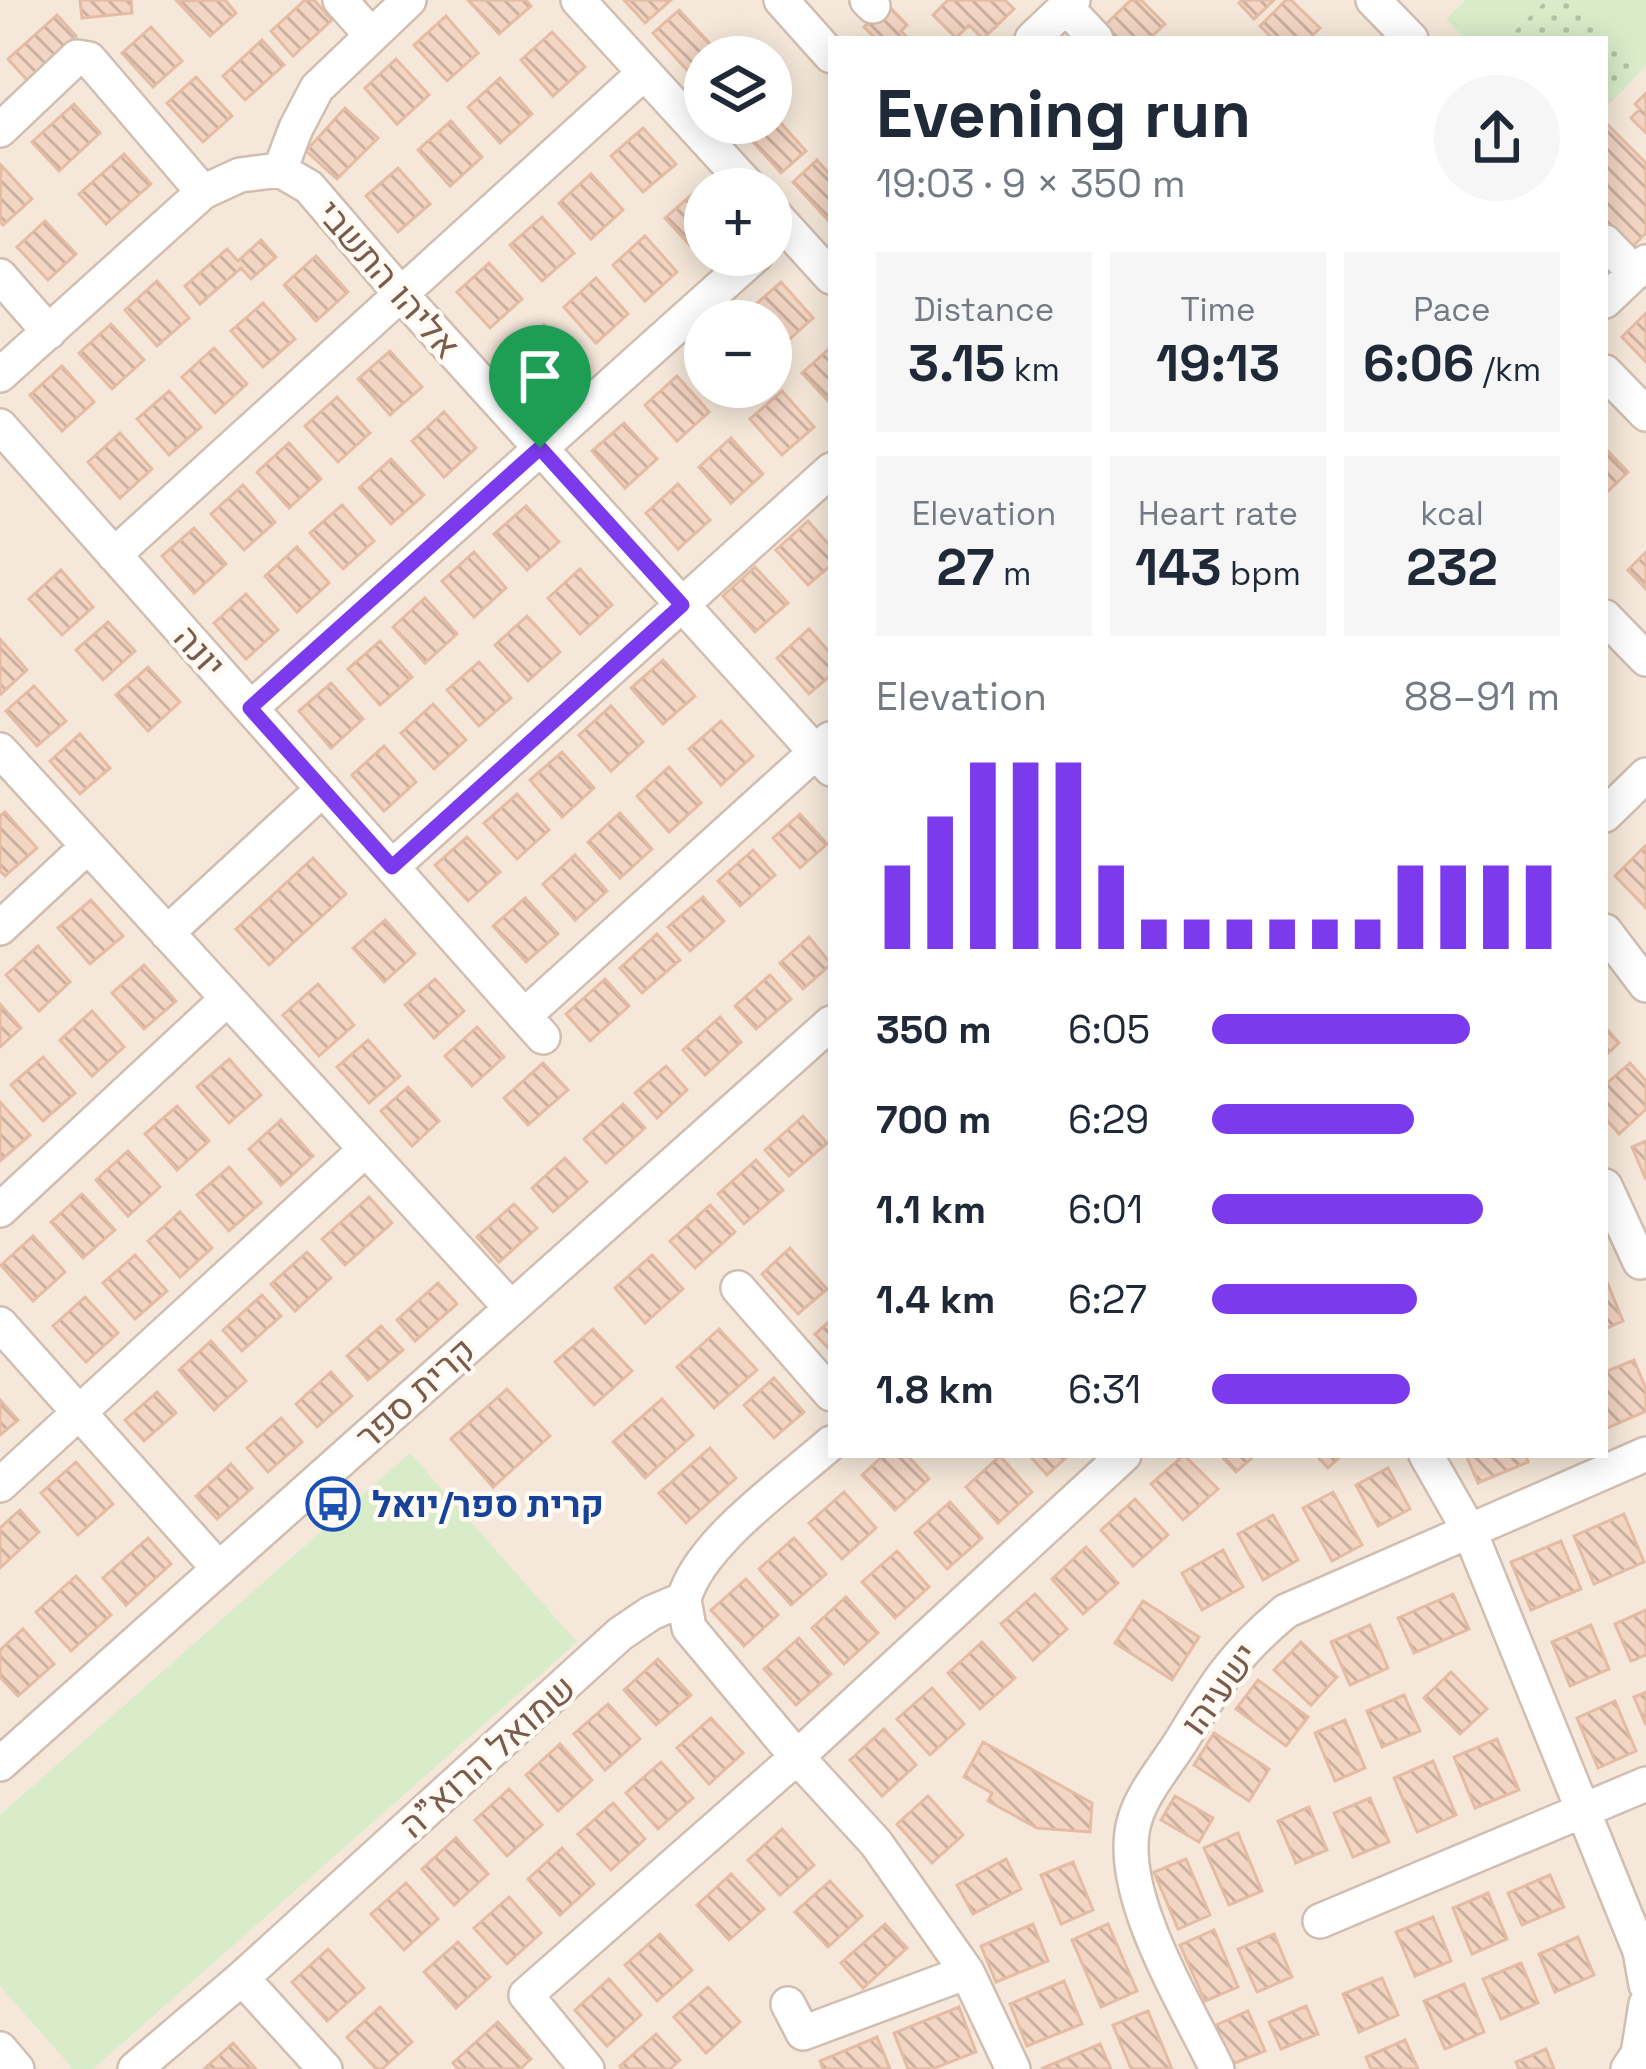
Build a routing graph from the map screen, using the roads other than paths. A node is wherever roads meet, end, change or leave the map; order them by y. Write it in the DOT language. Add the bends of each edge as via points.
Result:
graph roads {
  1 [pos="340,0"];
  2 [pos="409,0"];
  3 [pos="578,0"];
  4 [pos="1373,0"];
  5 [pos="784,1"];
  6 [pos="1069,4"];
  7 [pos="371,34"];
  8 [pos="1035,36"];
  9 [pos="1094,36"];
  10 [pos="1408,36"];
  11 [pos="828,52"];
  12 [pos="644,73"];
  13 [pos="0,130"];
  14 [pos="732,168"];
  15 [pos="280,170"];
  16 [pos="203,192"];
  17 [pos="792,242"];
  18 [pos="1608,244"];
  19 [pos="1640,268"];
  20 [pos="828,274"];
  21 [pos="0,276"];
  22 [pos="732,276"];
  23 [pos="401,295"];
  24 [pos="1608,298"];
  25 [pos="49,332"];
  26 [pos="0,375"];
  27 [pos="1608,375"];
  28 [pos="1646,414"];
  29 [pos="0,426"];
  30 [pos="540,448"];
  31 [pos="828,473"];
  32 [pos="114,555"];
  33 [pos="682,605"];
  34 [pos="1608,620"];
  35 [pos="1646,659"];
  36 [pos="250,708"];
  37 [pos="0,750"];
  38 [pos="826,753"];
  39 [pos="1645,779"];
  40 [pos="323,789"];
  41 [pos="1608,812"];
  42 [pos="88,846"];
  43 [pos="392,867"];
  44 [pos="0,928"];
  45 [pos="167,933"];
  46 [pos="1608,935"];
  47 [pos="1646,985"];
  48 [pos="227,999"];
  49 [pos="828,1025"];
  50 [pos="365,1150"];
  51 [pos="1608,1196"];
  52 [pos="0,1210"];
  53 [pos="1640,1262"];
  54 [pos="739,1288"];
  55 [pos="511,1308"];
  56 [pos="0,1324"];
  57 [pos="828,1391"];
  58 [pos="79,1412"];
  59 [pos="828,1447"];
  60 [pos="1646,1454"];
  61 [pos="1121,1458"];
  62 [pos="1428,1458"];
  63 [pos="0,1485"];
  64 [pos="1470,1532"];
  65 [pos="219,1569"];
  66 [pos="685,1599"];
  67 [pos="796,1757"];
  68 [pos="0,1764"];
  69 [pos="1646,1784"];
  70 [pos="1584,1810"];
  71 [pos="1320,1921"];
  72 [pos="967,1972"];
  73 [pos="242,1978"];
  74 [pos="1646,1985"];
  75 [pos="788,2004"];
  76 [pos="1646,2004"];
  77 [pos="0,2049"];
  78 [pos="1638,2060"];
  79 [pos="17,2069"];
  80 [pos="134,2069"];
  81 [pos="325,2069"];
  82 [pos="587,2069"];
  83 [pos="1013,2069"];
  84 [pos="1216,2069"];
  1 -- 7 [label="street"];
  2 -- 7 [label="street"];
  3 -- 12 [label="street"];
  4 -- 10 [label="street"];
  5 -- 11 [label="street"];
  6 -- 8 [label="street"];
  6 -- 9 [label="street"];
  7 -- 15 [label="street" via="317,88"];
  12 -- 14 [label="street"];
  12 -- 23 [label="street"];
  13 -- 16 [label="street" via="77,57 88,59"];
  15 -- 16 [label="street" via="240,175"];
  15 -- 23 [label="street, אליהו התשבי" via="309,188"];
  16 -- 25 [label="street"];
  17 -- 20 [label="street"];
  18 -- 19 [label="street"];
  19 -- 24 [label="street"];
  21 -- 25 [label="street"];
  22 -- 30 [label="street"];
  23 -- 30 [label="street, אליהו התשבי"];
  23 -- 32 [label="street"];
  25 -- 26 [label="street"];
  27 -- 28 [label="street"];
  29 -- 32 [label="street, יונה"];
  30 -- 33 [label="street, אליהו התשבי"];
  30 -- 36 [label="street"];
  31 -- 33 [label="street"];
  32 -- 36 [label="street, יונה"];
  33 -- 38 [label="street, אליהו התשבי"];
  33 -- 43 [label="street"];
  34 -- 35 [label="street"];
  36 -- 40 [label="street, יונה"];
  37 -- 42 [label="street"];
  38 -- 43 [label="street, יונה" via="533,1026"];
  39 -- 41 [label="street"];
  40 -- 43 [label="street, יונה"];
  40 -- 45 [label="street"];
  42 -- 44 [label="street"];
  42 -- 45 [label="street"];
  45 -- 48 [label="street"];
  46 -- 47 [label="street"];
  48 -- 50 [label="street"];
  48 -- 52 [label="street"];
  49 -- 55 [label="street, קרית ספר"];
  50 -- 55 [label="street"];
  50 -- 58 [label="street"];
  51 -- 53 [label="street"];
  54 -- 57 [label="street"];
  55 -- 65 [label="street, קרית ספר"];
  56 -- 58 [label="street"];
  58 -- 63 [label="street"];
  58 -- 65 [label="street"];
  59 -- 66 [label="street" via="706,1555"];
  60 -- 64 [label="street, ישעיהו"];
  61 -- 67 [label="street"];
  62 -- 64 [label="street"];
  64 -- 70 [label="street"];
  64 -- 84 [label="street, ישעיהו" via="1286,1611 1250,1640 1136,1816 1129,1851 1136,1897"];
  65 -- 68 [label="street, קרית ספר"];
  66 -- 67 [label="street" via="689,1628"];
  66 -- 73 [label="street, שמואל הרוא\"ה" via="620,1634"];
  67 -- 72 [label="street" via="876,1843"];
  67 -- 82 [label="street" via="526,1995"];
  69 -- 70 [label="street"];
  70 -- 71 [label="street"];
  70 -- 74 [label="street"];
  72 -- 75 [label="street" via="803,2033"];
  72 -- 83 [label="street"];
  73 -- 80 [label="street, שמואל הרוא\"ה"];
  73 -- 81 [label="street"];
  76 -- 78 [label="street"];
  77 -- 79 [label="street"];
}
